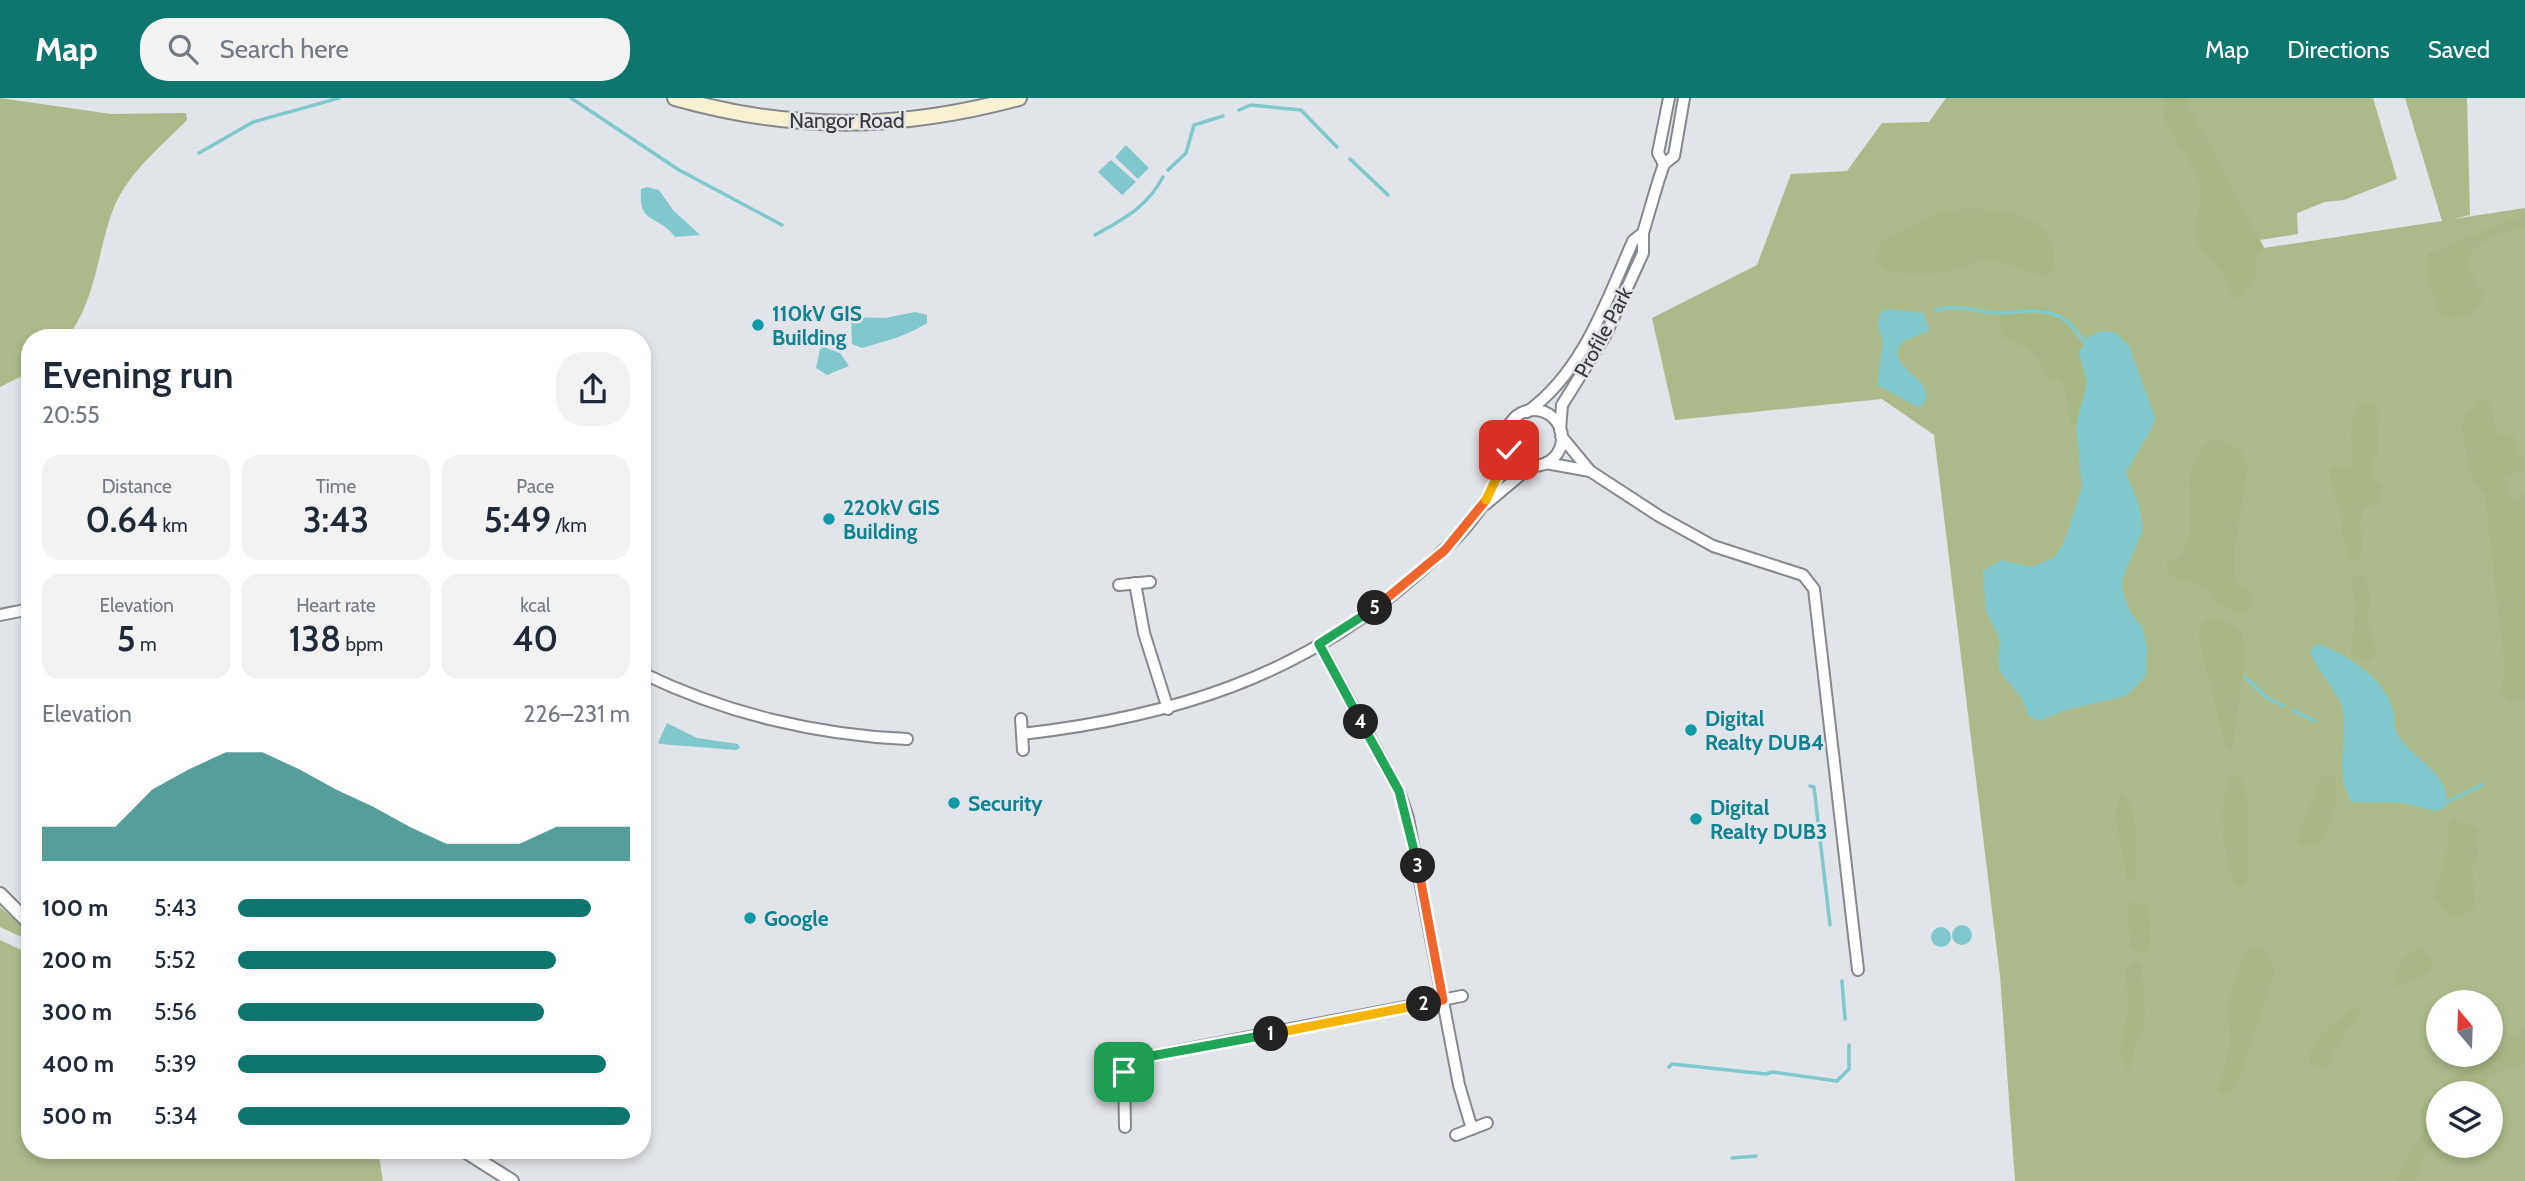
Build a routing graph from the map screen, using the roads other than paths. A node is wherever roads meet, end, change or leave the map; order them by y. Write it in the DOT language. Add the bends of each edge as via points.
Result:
graph roads {
  1 [pos="675,98"];
  2 [pos="1019,98"];
  3 [pos="1669,98"];
  4 [pos="1684,98"];
  5 [pos="1664,164"];
  6 [pos="1643,233"];
  7 [pos="1527,412"];
  8 [pos="1561,433"];
  9 [pos="1507,445"];
  10 [pos="1546,463"];
  11 [pos="1531,466"];
  12 [pos="1590,471"];
  13 [pos="1481,508"];
  14 [pos="1150,582"];
  15 [pos="1135,583"];
  16 [pos="1119,585"];
  17 [pos="21,611"];
  18 [pos="0,615"];
  19 [pos="1319,644"];
  20 [pos="651,677"];
  21 [pos="1168,709"];
  22 [pos="1021,719"];
  23 [pos="1022,734"];
  24 [pos="906,739"];
  25 [pos="1023,750"];
  26 [pos="0,894"];
  27 [pos="21,915"];
  28 [pos="1858,970"];
  29 [pos="1462,996"];
  30 [pos="1443,1000"];
  31 [pos="1487,1123"];
  32 [pos="1125,1127"];
  33 [pos="1472,1129"];
  34 [pos="1456,1135"];
  35 [pos="477,1159"];
  36 [pos="512,1181"];
  1 -- 2 [label="main road, Nangor Road" via="756,117 834,124 937,117"];
  3 -- 5 [label="street, Profile Park" via="1658,153"];
  4 -- 5 [label="street, Profile Park" via="1674,156"];
  5 -- 6 [label="street, Profile Park"];
  6 -- 7 [label="street, Profile Park" via="1633,241 1594,329 1563,379"];
  6 -- 8 [label="street, Profile Park" via="1643,253 1605,337 1562,405"];
  7 -- 8 [label="street" via="1550,416"];
  7 -- 9 [label="street" via="1509,425"];
  8 -- 10 [label="street" via="1558,450"];
  8 -- 12 [label="street"];
  9 -- 11 [label="street" via="1514,458"];
  9 -- 13 [label="street"];
  10 -- 11 [label="street"];
  10 -- 12 [label="street"];
  11 -- 13 [label="street"];
  12 -- 28 [label="street" via="1713,545 1803,575 1814,589"];
  13 -- 19 [label="street" via="1445,550 1389,599"];
  14 -- 15 [label="street"];
  15 -- 16 [label="street"];
  15 -- 21 [label="street" via="1144,633"];
  17 -- 18 [label="street"];
  19 -- 21 [label="street" via="1271,671"];
  19 -- 30 [label="street" via="1399,791"];
  20 -- 24 [label="street" via="705,699 783,722"];
  21 -- 23 [label="street" via="1096,726"];
  22 -- 23 [label="street"];
  23 -- 25 [label="street"];
  26 -- 27 [label="street"];
  29 -- 30 [label="street"];
  30 -- 32 [label="street" via="1135,1059 1124,1072"];
  30 -- 33 [label="street"];
  31 -- 33 [label="street"];
  33 -- 34 [label="street"];
  35 -- 36 [label="street"];
}
